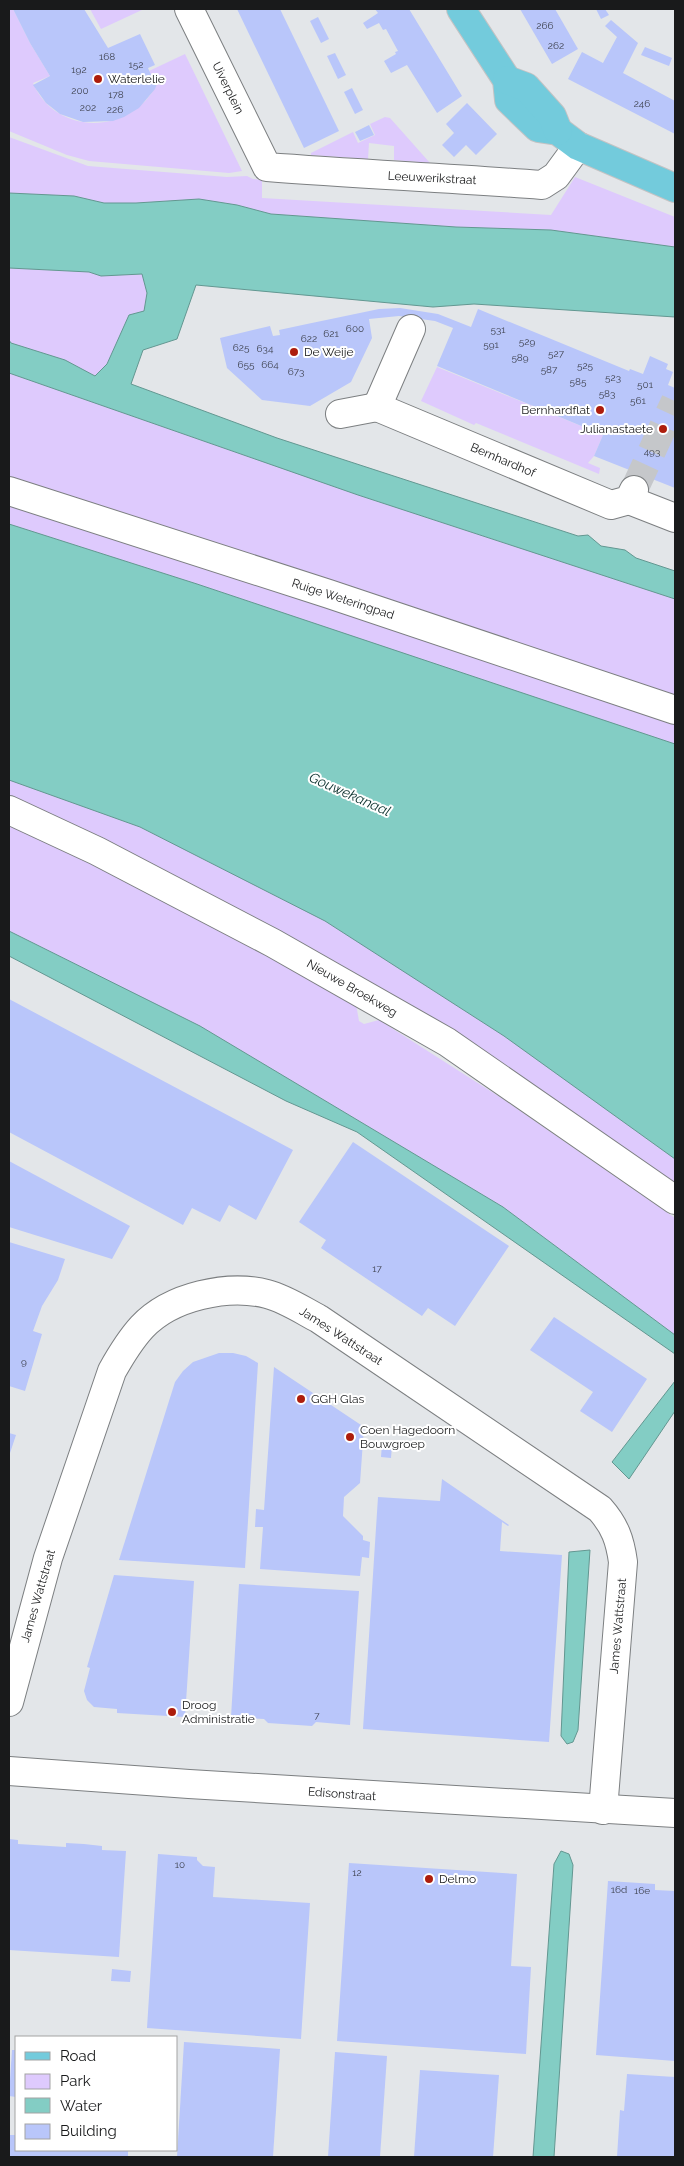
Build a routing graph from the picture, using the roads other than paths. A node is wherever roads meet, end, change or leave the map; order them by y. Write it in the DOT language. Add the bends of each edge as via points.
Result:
graph roads {
  1 [pos="189,9"];
  2 [pos="461,9"];
  3 [pos="568,138"];
  4 [pos="267,167"];
  5 [pos="675,188"];
  6 [pos="411,329"];
  7 [pos="377,407"];
  8 [pos="340,414"];
  9 [pos="9,492"];
  10 [pos="675,518"];
  11 [pos="675,710"];
  12 [pos="9,810"];
  13 [pos="675,1200"];
  14 [pos="9,1702"];
  15 [pos="9,1771"];
  16 [pos="603,1810"];
  17 [pos="675,1813"];
  1 -- 4 [label="street, Uiverplein"];
  2 -- 3 [label="main road" via="507,80 526,87"];
  3 -- 4 [label="street, Leeuwerikstraat" via="556,176 542,185"];
  3 -- 5 [label="main road"];
  6 -- 7 [label="street"];
  7 -- 8 [label="street"];
  7 -- 10 [label="street, Bernhardhof" via="611,505 632,495"];
  9 -- 11 [label="street, Ruige Weteringpad" via="329,594"];
  12 -- 13 [label="street, Nieuwe Broekweg" via="97,851 272,942 447,1042"];
  14 -- 16 [label="street, James Wattstraat" via="48,1558 112,1371 127,1345 144,1325 164,1310 191,1298 242,1290 268,1294 319,1319 600,1509 611,1522 620,1541 624,1562"];
  15 -- 16 [label="street, Edisonstraat"];
  16 -- 17 [label="street, Edisonstraat"];
}
